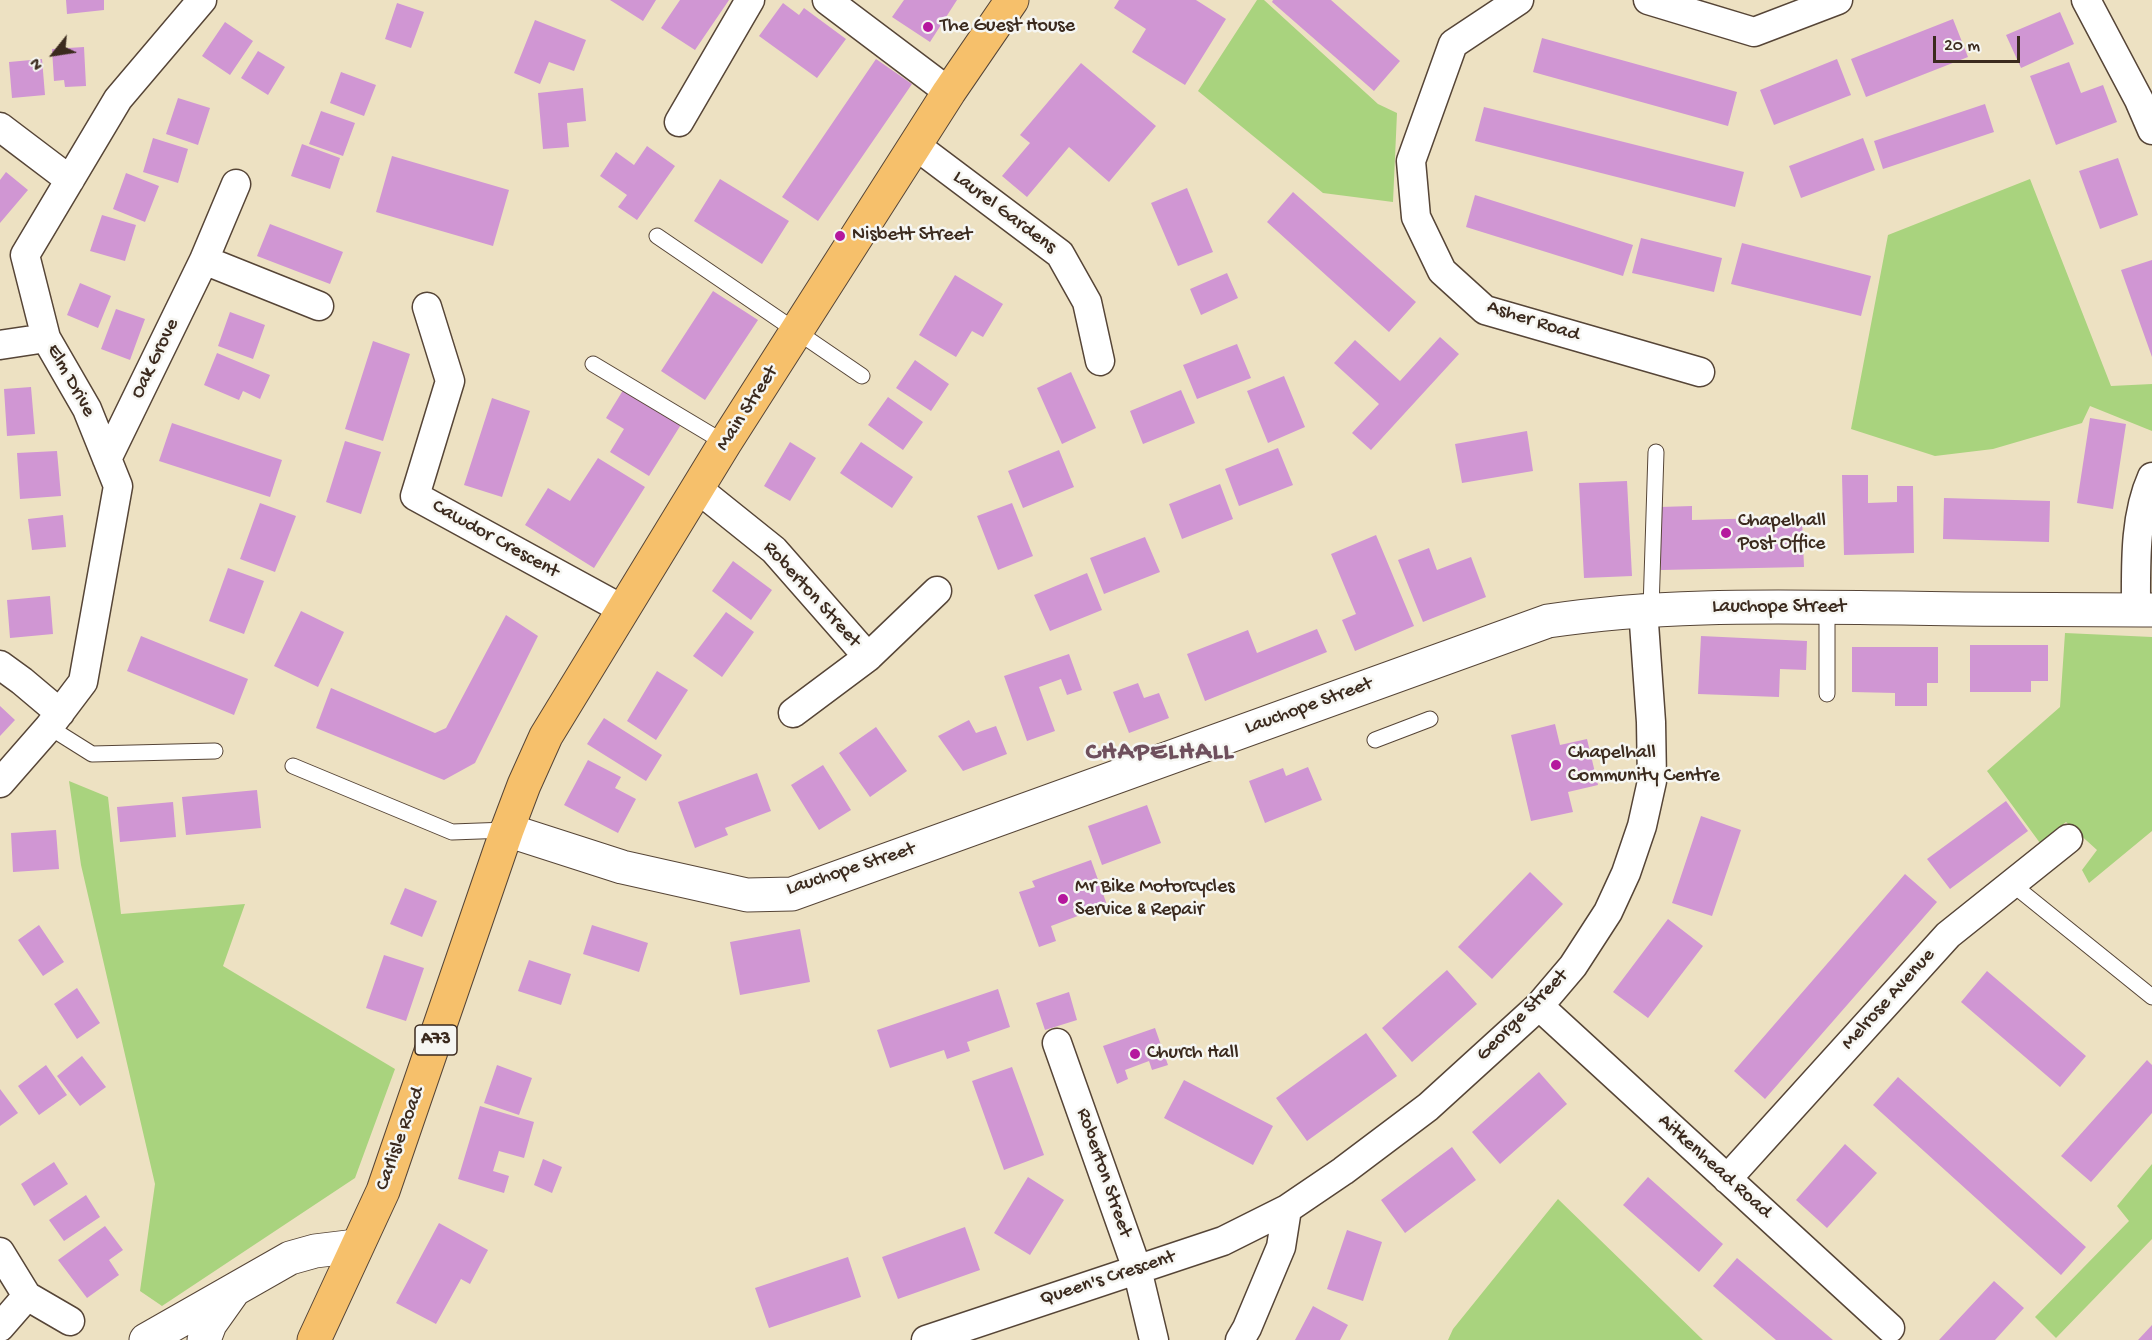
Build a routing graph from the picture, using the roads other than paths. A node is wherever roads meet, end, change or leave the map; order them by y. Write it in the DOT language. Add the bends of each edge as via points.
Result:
graph roads {
  1 [pos="202,0"];
  2 [pos="750,0"];
  3 [pos="827,0"];
  4 [pos="1012,0"];
  5 [pos="1519,0"];
  6 [pos="1838,0"];
  7 [pos="2086,0"];
  8 [pos="1657,1"];
  9 [pos="949,92"];
  10 [pos="2145,98"];
  11 [pos="679,122"];
  12 [pos="0,127"];
  13 [pos="2152,130"];
  14 [pos="915,145"];
  15 [pos="70,180"];
  16 [pos="236,184"];
  17 [pos="657,236"];
  18 [pos="204,260"];
  19 [pos="319,306"];
  20 [pos="427,307"];
  21 [pos="798,331"];
  22 [pos="46,338"];
  23 [pos="0,345"];
  24 [pos="1100,361"];
  25 [pos="593,364"];
  26 [pos="1700,372"];
  27 [pos="862,376"];
  28 [pos="725,443"];
  29 [pos="1656,452"];
  30 [pos="107,459"];
  31 [pos="2152,477"];
  32 [pos="698,489"];
  33 [pos="937,591"];
  34 [pos="1827,607"];
  35 [pos="622,609"];
  36 [pos="1647,609"];
  37 [pos="2144,610"];
  38 [pos="868,657"];
  39 [pos="0,666"];
  40 [pos="1827,693"];
  41 [pos="793,713"];
  42 [pos="1430,719"];
  43 [pos="55,720"];
  44 [pos="1375,740"];
  45 [pos="215,751"];
  46 [pos="293,766"];
  47 [pos="0,783"];
  48 [pos="507,830"];
  49 [pos="2068,839"];
  50 [pos="2012,884"];
  51 [pos="2152,998"];
  52 [pos="1539,1006"];
  53 [pos="1058,1042"];
  54 [pos="1727,1179"];
  55 [pos="1287,1209"];
  56 [pos="356,1246"];
  57 [pos="0,1251"];
  58 [pos="1137,1269"];
  59 [pos="235,1289"];
  60 [pos="27,1296"];
  61 [pos="70,1321"];
  62 [pos="0,1327"];
  63 [pos="1890,1328"];
  64 [pos="146,1340"];
  65 [pos="204,1340"];
  66 [pos="314,1340"];
  67 [pos="926,1340"];
  68 [pos="1154,1340"];
  69 [pos="1240,1340"];
  1 -- 15 [label="street, Elm Drive" via="118,99"];
  2 -- 11 [label="street"];
  3 -- 9 [label="street"];
  4 -- 9 [label="main road, Main Street / A73"];
  5 -- 26 [label="street, Asher Road" via="1453,44 1410,160 1416,217 1442,271 1485,310"];
  6 -- 8 [label="street" via="1754,33"];
  7 -- 10 [label="street"];
  9 -- 14 [label="main road, Main Street / A73"];
  10 -- 13 [label="street"];
  12 -- 15 [label="street"];
  14 -- 21 [label="main road, Main Street / A73"];
  14 -- 24 [label="street, Laurel Gardens" via="1060,254 1087,302"];
  15 -- 22 [label="street, Elm Drive" via="26,255"];
  16 -- 18 [label="street, Oak Grove"];
  17 -- 21 [label="lane"];
  18 -- 19 [label="street"];
  18 -- 30 [label="street, Oak Grove"];
  20 -- 35 [label="street, Cawdor Crescent" via="450,381 415,496"];
  21 -- 27 [label="lane"];
  21 -- 28 [label="main road, Main Street / A73"];
  22 -- 23 [label="street"];
  22 -- 30 [label="street, Elm Drive" via="87,409"];
  25 -- 28 [label="lane"];
  28 -- 32 [label="main road, Main Street / A73"];
  29 -- 36 [label="lane"];
  30 -- 43 [label="street, Elm Drive" via="118,486 83,682"];
  31 -- 37 [label="street" via="2139,522"];
  32 -- 35 [label="main road, Main Street / A73"];
  32 -- 38 [label="street, Roberton Street" via="774,550"];
  33 -- 38 [label="street, Roberton Street"];
  34 -- 36 [label="street, Lauchope Street"];
  34 -- 37 [label="street, Lauchope Street"];
  34 -- 40 [label="lane"];
  35 -- 48 [label="main road, Main Street / A73" via="546,736"];
  36 -- 48 [label="street, Lauchope Street" via="1548,621 792,894 747,895 622,867"];
  36 -- 52 [label="street, George Street" via="1652,781 1642,826 1608,912 1573,966"];
  38 -- 41 [label="street, Roberton Street"];
  39 -- 43 [label="street" via="22,681"];
  42 -- 44 [label="lane"];
  43 -- 45 [label="lane" via="92,754"];
  43 -- 47 [label="street, Elm Drive"];
  46 -- 48 [label="lane" via="452,832"];
  48 -- 56 [label="main road, Carlisle Road / A73" via="395,1159"];
  49 -- 50 [label="street, Melrose Avenue"];
  50 -- 51 [label="lane"];
  50 -- 54 [label="street, Melrose Avenue" via="1948,935"];
  52 -- 54 [label="street, Aitkenhead Road"];
  52 -- 55 [label="street, George Street" via="1428,1107"];
  53 -- 58 [label="street, Roberton Street"];
  54 -- 63 [label="street, Aitkenhead Road"];
  55 -- 58 [label="street, Queen's Crescent" via="1222,1241"];
  55 -- 69 [label="street" via="1281,1247"];
  56 -- 59 [label="street" via="290,1258"];
  56 -- 66 [label="main road, Carlisle Road / A73"];
  57 -- 60 [label="street"];
  58 -- 67 [label="street, Queen's Crescent"];
  58 -- 68 [label="street, Roberton Street"];
  59 -- 64 [label="street"];
  59 -- 65 [label="street" via="210,1324"];
  60 -- 61 [label="street"];
  60 -- 62 [label="street"];
}
